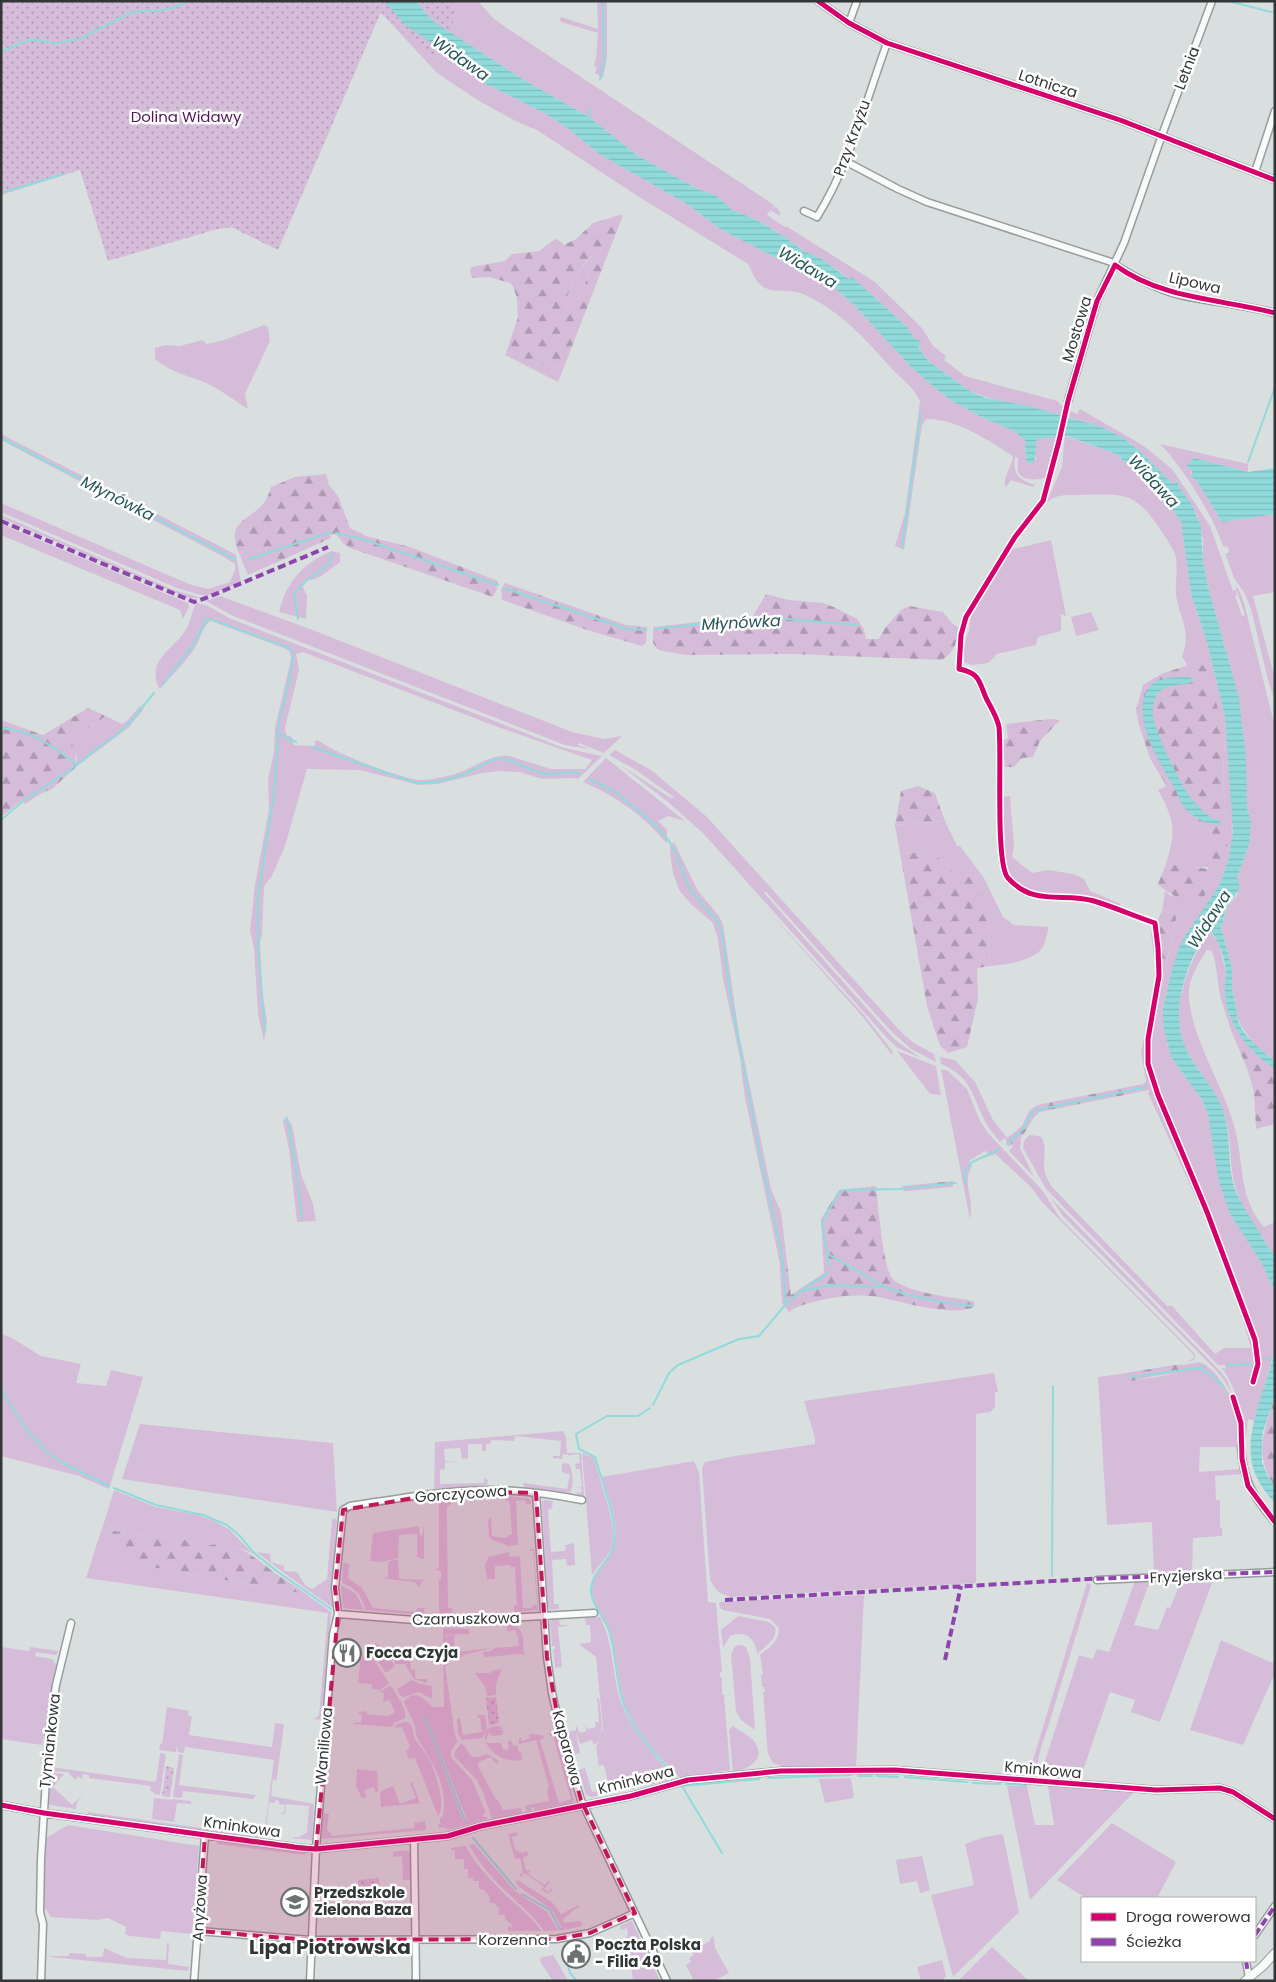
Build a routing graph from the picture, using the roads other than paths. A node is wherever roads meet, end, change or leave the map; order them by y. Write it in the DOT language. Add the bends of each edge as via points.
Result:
graph roads {
  1 [pos="818,1"];
  2 [pos="857,1"];
  3 [pos="1212,1"];
  4 [pos="848,23"];
  5 [pos="887,43"];
  6 [pos="1275,111"];
  7 [pos="1162,135"];
  8 [pos="845,161"];
  9 [pos="1255,172"];
  10 [pos="1275,180"];
  11 [pos="804,211"];
  12 [pos="1115,265"];
  13 [pos="1275,313"];
  14 [pos="1068,401"];
  15 [pos="1241,1447"];
  16 [pos="536,1493"];
  17 [pos="582,1500"];
  18 [pos="342,1511"];
  19 [pos="1275,1522"];
  20 [pos="1275,1572"];
  21 [pos="1097,1580"];
  22 [pos="594,1613"];
  23 [pos="338,1614"];
  24 [pos="543,1617"];
  25 [pos="71,1623"];
  26 [pos="1,1805"];
  27 [pos="584,1805"];
  28 [pos="44,1813"];
  29 [pos="1275,1819"];
  30 [pos="205,1835"];
  31 [pos="414,1840"];
  32 [pos="316,1849"];
  33 [pos="1275,1906"];
  34 [pos="635,1913"];
  35 [pos="198,1931"];
  36 [pos="1256,1934"];
  37 [pos="312,1940"];
  38 [pos="416,1940"];
  39 [pos="1275,1953"];
  40 [pos="1246,1962"];
  41 [pos="1247,1980"];
  42 [pos="41,1981"];
  43 [pos="194,1981"];
  44 [pos="310,1981"];
  45 [pos="416,1981"];
  46 [pos="667,1981"];
  1 -- 4 [label="street, Lotnicza"];
  2 -- 4 [label="street"];
  3 -- 7 [label="street, Letnia"];
  4 -- 5 [label="street, Lotnicza"];
  5 -- 7 [label="street, Lotnicza"];
  5 -- 8 [label="street, Przy Krzyżu"];
  6 -- 9 [label="street"];
  7 -- 9 [label="street, Lotnicza"];
  7 -- 12 [label="street, Mostowa"];
  8 -- 11 [label="street, Przy Krzyżu" via="817,217"];
  8 -- 12 [label="street, Lipowa" via="927,202"];
  9 -- 10 [label="street, Lotnicza"];
  12 -- 13 [label="street, Lipowa" via="1178,295"];
  12 -- 14 [label="street, Mostowa" via="1097,301"];
  15 -- 19 [label="street" via="1248,1486"];
  16 -- 17 [label="street, Gorczycowa"];
  16 -- 18 [label="street, Gorczycowa" via="454,1492 350,1506"];
  16 -- 24 [label="street, Kaparowa"];
  18 -- 23 [label="street, Waniliowa" via="335,1588"];
  20 -- 21 [label="street, Fryzjerska"];
  22 -- 24 [label="street, Czarnuszkowa"];
  23 -- 24 [label="street, Czarnuszkowa" via="432,1622"];
  23 -- 32 [label="street, Waniliowa" via="333,1634"];
  24 -- 27 [label="street, Kaparowa" via="558,1719 572,1775"];
  25 -- 28 [label="street, Tymiankowa" via="49,1728"];
  26 -- 28 [label="street, Kminkowa"];
  27 -- 29 [label="street, Kminkowa" via="688,1780 732,1775 895,1770 1156,1790 1220,1788"];
  27 -- 31 [label="street, Kminkowa" via="448,1836"];
  27 -- 34 [label="street, Kaparowa"];
  28 -- 30 [label="street, Kminkowa"];
  28 -- 42 [label="street, Tymiankowa"];
  30 -- 32 [label="street, Kminkowa"];
  30 -- 35 [label="street, Anyżowa"];
  31 -- 32 [label="street, Kminkowa"];
  31 -- 38 [label="street"];
  32 -- 37 [label="street, Waniliowa"];
  33 -- 36 [label="street"];
  34 -- 38 [label="street, Korzenna" via="590,1933 563,1939"];
  34 -- 46 [label="street, Kaparowa"];
  35 -- 37 [label="street, Korzenna"];
  35 -- 43 [label="street, Anyżowa"];
  37 -- 38 [label="street, Korzenna"];
  37 -- 44 [label="street, Waniliowa"];
  38 -- 45 [label="street"];
  39 -- 41 [label="street"];
  40 -- 41 [label="street"];
}
